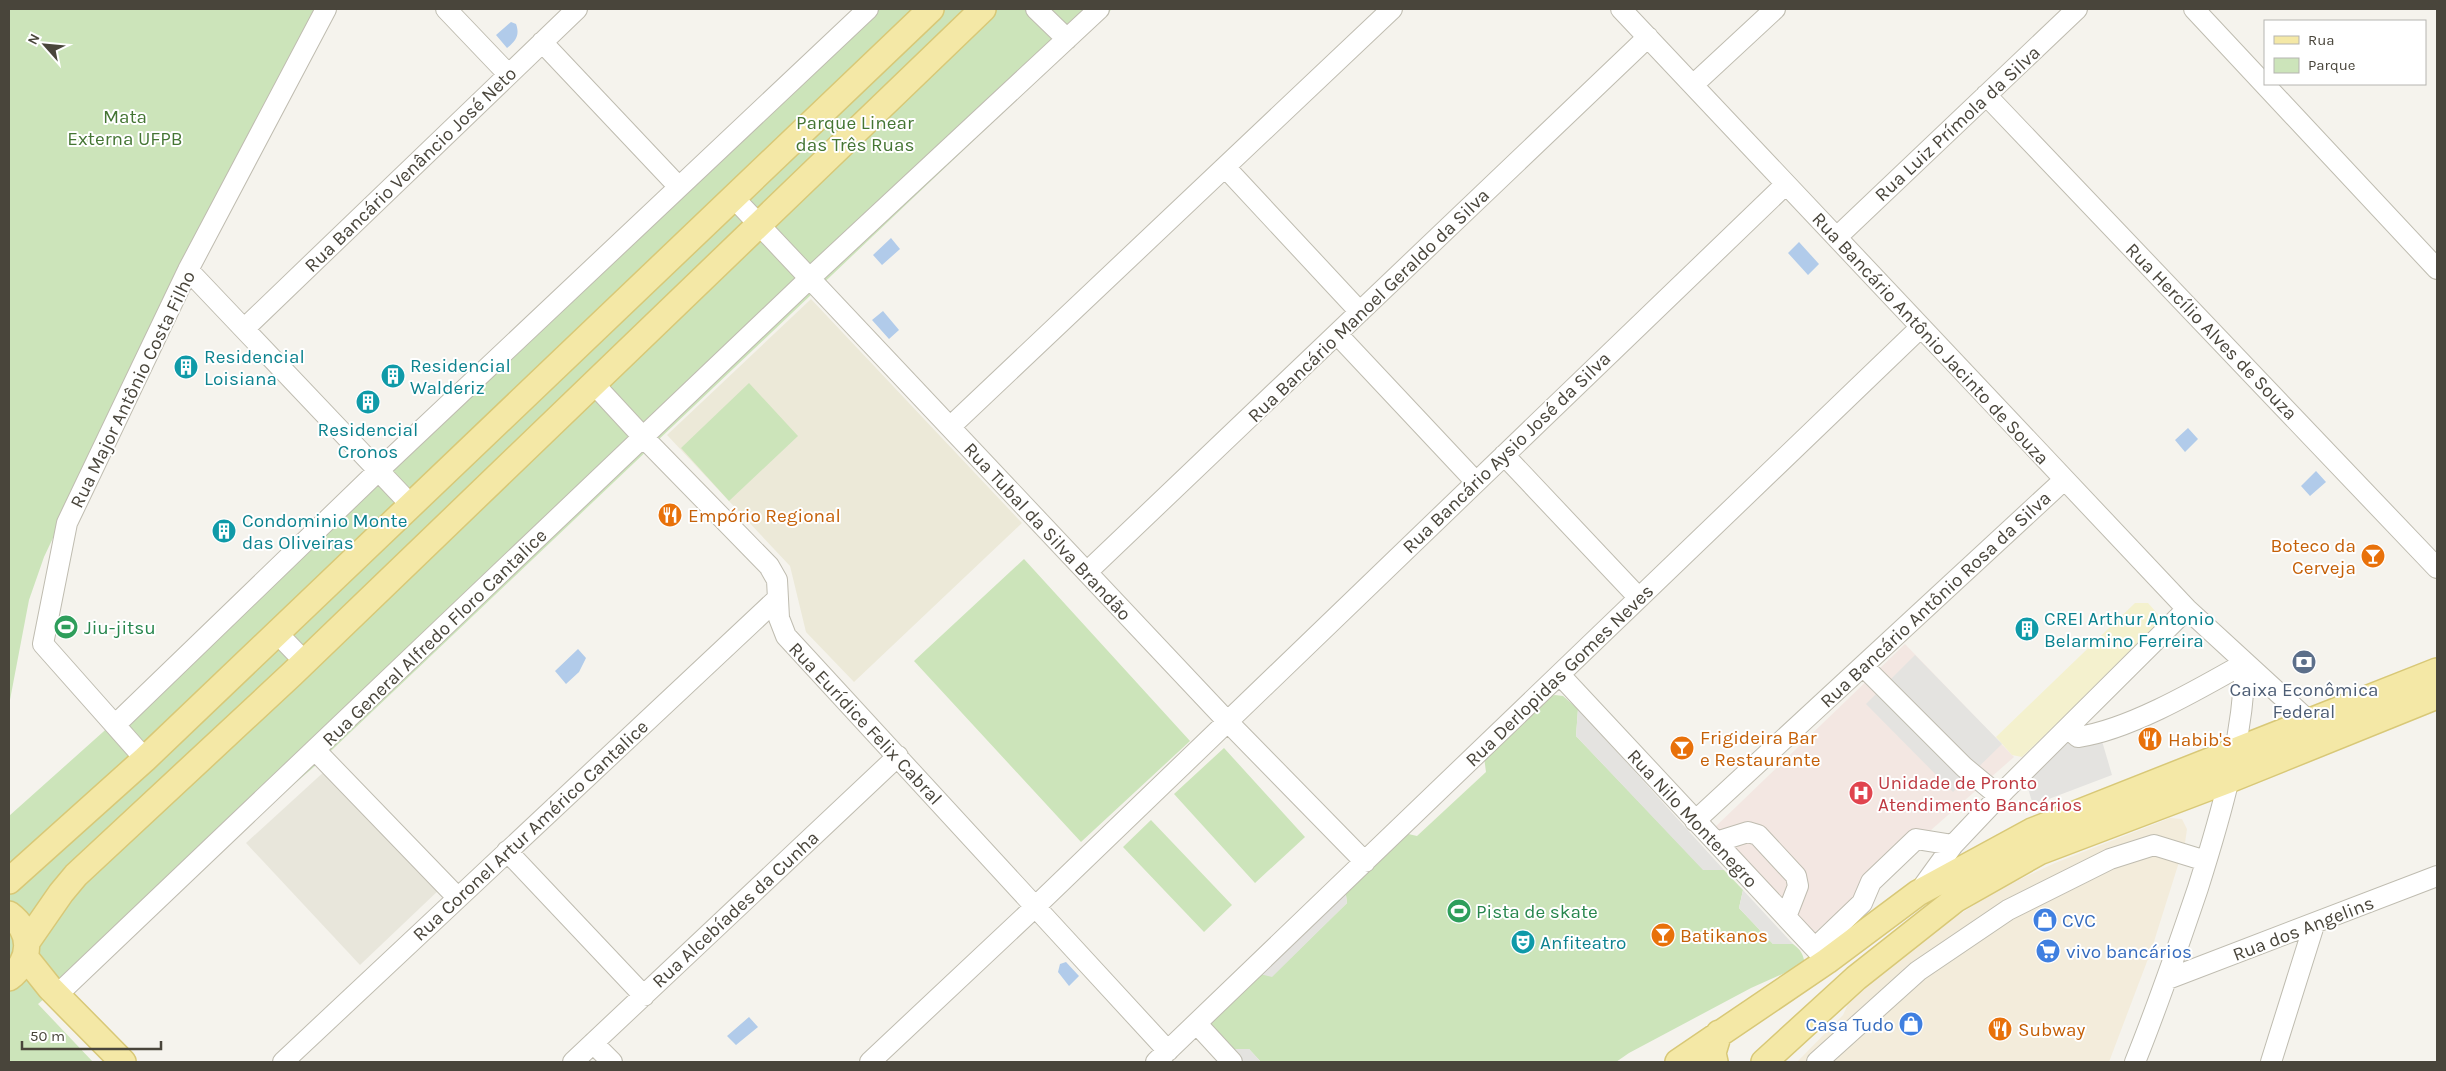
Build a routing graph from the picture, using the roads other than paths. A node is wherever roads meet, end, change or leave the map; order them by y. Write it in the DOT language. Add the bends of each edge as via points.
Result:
graph roads {
  1 [pos="326,9"];
  2 [pos="446,9"];
  3 [pos="577,9"];
  4 [pos="868,9"];
  5 [pos="931,9"];
  6 [pos="983,9"];
  7 [pos="1036,9"];
  8 [pos="1099,9"];
  9 [pos="1392,9"];
  10 [pos="1621,9"];
  11 [pos="1775,9"];
  12 [pos="2077,9"];
  13 [pos="2194,9"];
  14 [pos="1648,37"];
  15 [pos="1067,39"];
  16 [pos="542,42"];
  17 [pos="508,74"];
  18 [pos="2264,84"];
  19 [pos="1693,85"];
  20 [pos="2265,85"];
  21 [pos="1986,95"];
  22 [pos="1225,167"];
  23 [pos="1786,184"];
  24 [pos="678,186"];
  25 [pos="733,197"];
  26 [pos="759,225"];
  27 [pos="1837,237"];
  28 [pos="2437,269"];
  29 [pos="188,270"];
  30 [pos="810,278"];
  31 [pos="1360,312"];
  32 [pos="1921,326"];
  33 [pos="244,329"];
  34 [pos="1337,334"];
  35 [pos="594,383"];
  36 [pos="950,427"];
  37 [pos="643,437"];
  38 [pos="1504,455"];
  39 [pos="378,470"];
  40 [pos="2064,480"];
  41 [pos="1476,482"];
  42 [pos="412,506"];
  43 [pos="2437,568"];
  44 [pos="1087,572"];
  45 [pos="777,598"];
  46 [pos="1639,598"];
  47 [pos="2187,609"];
  48 [pos="278,633"];
  49 [pos="305,662"];
  50 [pos="2245,662"];
  51 [pos="1862,666"];
  52 [pos="2437,672"];
  53 [pos="1560,675"];
  54 [pos="2437,696"];
  55 [pos="2320,718"];
  56 [pos="1227,721"];
  57 [pos="115,725"];
  58 [pos="2071,725"];
  59 [pos="316,751"];
  60 [pos="2234,752"];
  61 [pos="898,756"];
  62 [pos="145,759"];
  63 [pos="2229,780"];
  64 [pos="1999,796"];
  65 [pos="1695,821"];
  66 [pos="1716,842"];
  67 [pos="1953,845"];
  68 [pos="507,851"];
  69 [pos="2206,861"];
  70 [pos="1365,862"];
  71 [pos="2437,876"];
  72 [pos="9,881"];
  73 [pos="1918,892"];
  74 [pos="457,897"];
  75 [pos="1035,908"];
  76 [pos="9,914"];
  77 [pos="1786,917"];
  78 [pos="2314,924"];
  79 [pos="27,950"];
  80 [pos="1821,955"];
  81 [pos="9,979"];
  82 [pos="2168,979"];
  83 [pos="54,991"];
  84 [pos="644,996"];
  85 [pos="1197,1024"];
  86 [pos="1719,1033"];
  87 [pos="594,1043"];
  88 [pos="1836,1054"];
  89 [pos="1162,1057"];
  90 [pos="123,1062"];
  91 [pos="283,1062"];
  92 [pos="573,1062"];
  93 [pos="612,1062"];
  94 [pos="870,1062"];
  95 [pos="1232,1062"];
  96 [pos="1678,1062"];
  97 [pos="1715,1062"];
  98 [pos="1764,1062"];
  99 [pos="1817,1062"];
  100 [pos="2135,1062"];
  101 [pos="2270,1062"];
  1 -- 29 [label="street, Rua Major Antônio Costa Filho"];
  2 -- 17 [label="street"];
  3 -- 16 [label="street, Rua Bancário Venâncio José Neto"];
  4 -- 24 [label="street"];
  5 -- 25 [label="main road"];
  6 -- 26 [label="main road"];
  7 -- 15 [label="street"];
  8 -- 15 [label="street, Rua General Alfredo Floro Cantalice"];
  9 -- 22 [label="street"];
  10 -- 14 [label="street, Rua Bancário Antônio Jacinto de Souza"];
  11 -- 19 [label="street"];
  12 -- 21 [label="street, Rua Luiz Prímola da Silva"];
  13 -- 18 [label="street"];
  14 -- 19 [label="street, Rua Bancário Antônio Jacinto de Souza"];
  14 -- 31 [label="street, Rua Bancário Manoel Geraldo da Silva"];
  15 -- 30 [label="street, Rua General Alfredo Floro Cantalice"];
  16 -- 17 [label="street, Rua Bancário Venâncio José Neto"];
  16 -- 24 [label="street"];
  17 -- 33 [label="street, Rua Bancário Venâncio José Neto"];
  19 -- 23 [label="street, Rua Bancário Antônio Jacinto de Souza"];
  20 -- 28 [label="street"];
  21 -- 27 [label="street, Rua Luiz Prímola da Silva"];
  21 -- 43 [label="street, Rua Hercílio Alves de Souza"];
  22 -- 31 [label="street"];
  22 -- 36 [label="street"];
  23 -- 27 [label="street, Rua Bancário Antônio Jacinto de Souza"];
  23 -- 38 [label="street, Rua Bancário Aysio José da Silva"];
  24 -- 39 [label="street"];
  25 -- 26 [label="street, Rua Tubal da Silva Brandão"];
  25 -- 42 [label="main road"];
  26 -- 30 [label="street, Rua Tubal da Silva Brandão"];
  26 -- 35 [label="main road"];
  27 -- 32 [label="street, Rua Bancário Antônio Jacinto de Souza"];
  29 -- 33 [label="street"];
  29 -- 57 [label="street, Rua Major Antônio Costa Filho" via="68,523 43,644"];
  30 -- 36 [label="street, Rua Tubal da Silva Brandão"];
  30 -- 37 [label="street, Rua General Alfredo Floro Cantalice"];
  31 -- 34 [label="street, Rua Bancário Manoel Geraldo da Silva"];
  32 -- 40 [label="street, Rua Bancário Antônio Jacinto de Souza"];
  32 -- 46 [label="street, Rua Derlopidas Gomes Neves"];
  33 -- 39 [label="street"];
  34 -- 41 [label="street"];
  34 -- 44 [label="street, Rua Bancário Manoel Geraldo da Silva"];
  35 -- 37 [label="street, Rua Eurídice Felix Cabral"];
  35 -- 49 [label="main road"];
  36 -- 44 [label="street, Rua Tubal da Silva Brandão"];
  37 -- 45 [label="street, Rua Eurídice Felix Cabral" via="769,566 777,580"];
  37 -- 59 [label="street, Rua General Alfredo Floro Cantalice"];
  38 -- 41 [label="street, Rua Bancário Aysio José da Silva"];
  38 -- 46 [label="street"];
  39 -- 42 [label="street"];
  39 -- 57 [label="street"];
  40 -- 47 [label="street, Rua Bancário Antônio Jacinto de Souza"];
  40 -- 51 [label="street, Rua Bancário Antônio Rosa da Silva"];
  41 -- 56 [label="street, Rua Bancário Aysio José da Silva"];
  42 -- 48 [label="main road"];
  44 -- 56 [label="street, Rua Tubal da Silva Brandão"];
  45 -- 61 [label="street, Rua Eurídice Felix Cabral" via="779,618 786,636"];
  45 -- 68 [label="street, Rua Coronel Artur Américo Cantalice"];
  46 -- 53 [label="street, Rua Derlopidas Gomes Neves"];
  47 -- 50 [label="street, Rua Bancário Antônio Jacinto de Souza"];
  47 -- 58 [label="street"];
  48 -- 49 [label="street"];
  48 -- 62 [label="main road"];
  49 -- 79 [label="main road" via="76,875 61,893"];
  50 -- 55 [label="street, Rua Bancário Antônio Jacinto de Souza"];
  50 -- 58 [label="street" via="2195,691 2128,722 2078,737 2072,732"];
  50 -- 60 [label="street"];
  51 -- 64 [label="street" via="1964,767"];
  51 -- 65 [label="street, Rua Bancário Antônio Rosa da Silva"];
  52 -- 55 [label="main road"];
  53 -- 65 [label="street, Rua Nilo Montenegro"];
  53 -- 70 [label="street, Rua Derlopidas Gomes Neves"];
  54 -- 63 [label="main road"];
  55 -- 60 [label="main road"];
  56 -- 70 [label="street, Rua Tubal da Silva Brandão"];
  56 -- 75 [label="street, Rua Bancário Aysio José da Silva"];
  57 -- 62 [label="street, Rua Major Antônio Costa Filho"];
  58 -- 64 [label="street"];
  59 -- 74 [label="street"];
  59 -- 83 [label="street, Rua General Alfredo Floro Cantalice"];
  60 -- 63 [label="street"];
  60 -- 73 [label="main road" via="2032,831"];
  61 -- 75 [label="street, Rua Eurídice Felix Cabral"];
  61 -- 84 [label="street, Rua Alcebíades da Cunha"];
  62 -- 72 [label="main road"];
  63 -- 69 [label="street"];
  63 -- 98 [label="main road" via="2040,852 1956,899 1856,978"];
  64 -- 67 [label="street"];
  65 -- 66 [label="street, Rua Nilo Montenegro"];
  66 -- 77 [label="street, Rua Nilo Montenegro"];
  66 -- 77 [label="street" via="1748,832 1758,834 1796,876 1798,886"];
  67 -- 73 [label="street"];
  67 -- 80 [label="street" via="1916,839 1871,882 1862,903"];
  68 -- 74 [label="street, Rua Coronel Artur Américo Cantalice"];
  68 -- 84 [label="street"];
  69 -- 82 [label="street"];
  69 -- 88 [label="street" via="2154,845 2110,859 2008,910 1918,971"];
  70 -- 85 [label="street, Rua Derlopidas Gomes Neves"];
  71 -- 78 [label="street, Rua dos Angelins"];
  73 -- 80 [label="main road"];
  74 -- 91 [label="street, Rua Coronel Artur Américo Cantalice"];
  75 -- 89 [label="street, Rua Eurídice Felix Cabral"];
  75 -- 94 [label="street, Rua Bancário Aysio José da Silva"];
  76 -- 79 [label="main road" via="24,930"];
  77 -- 80 [label="street, Rua Nilo Montenegro"];
  78 -- 82 [label="street, Rua dos Angelins"];
  78 -- 101 [label="street"];
  79 -- 81 [label="main road" via="18,971"];
  79 -- 83 [label="main road"];
  80 -- 86 [label="main road"];
  81 -- 83 [label="main road"];
  82 -- 100 [label="street"];
  83 -- 90 [label="main road"];
  84 -- 87 [label="street, Rua Alcebíades da Cunha"];
  85 -- 89 [label="street, Rua Derlopidas Gomes Neves"];
  85 -- 95 [label="street"];
  86 -- 96 [label="main road"];
  86 -- 97 [label="main road" via="1713,1053"];
  87 -- 92 [label="street, Rua Alcebíades da Cunha"];
  87 -- 93 [label="street"];
  88 -- 99 [label="street"];
}
